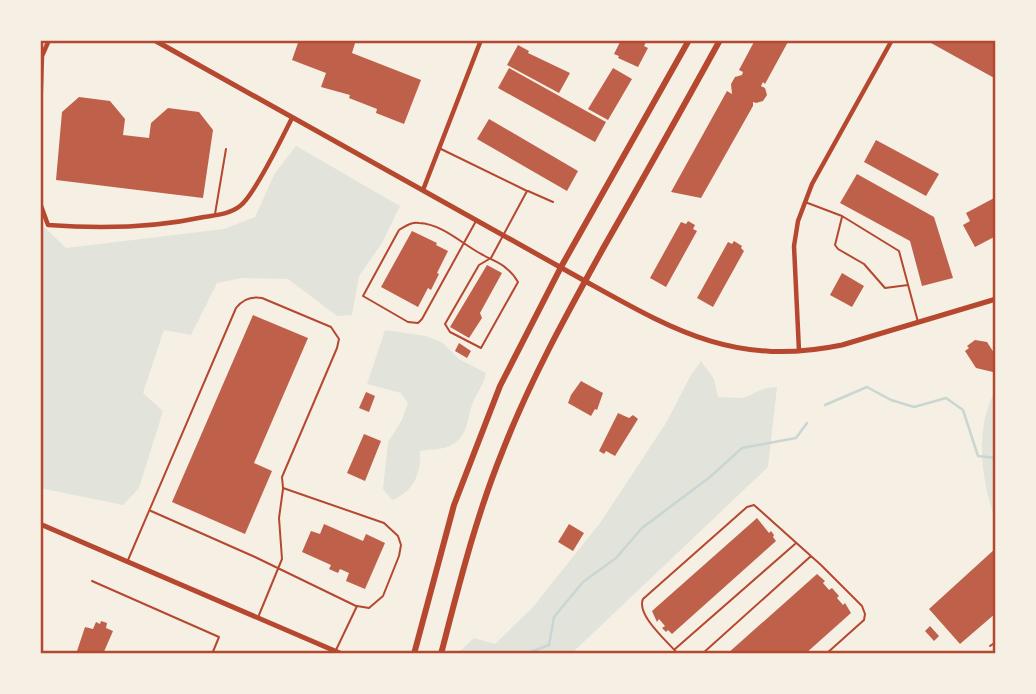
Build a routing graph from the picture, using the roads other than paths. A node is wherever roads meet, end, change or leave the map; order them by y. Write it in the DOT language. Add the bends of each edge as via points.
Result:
graph roads {
  1 [pos="49,40"];
  2 [pos="154,40"];
  3 [pos="481,40"];
  4 [pos="689,40"];
  5 [pos="720,40"];
  6 [pos="892,40"];
  7 [pos="40,117"];
  8 [pos="292,118"];
  9 [pos="226,149"];
  10 [pos="440,149"];
  11 [pos="423,190"];
  12 [pos="527,191"];
  13 [pos="805,201"];
  14 [pos="553,202"];
  15 [pos="40,203"];
  16 [pos="215,215"];
  17 [pos="842,216"];
  18 [pos="476,220"];
  19 [pos="504,236"];
  20 [pos="464,243"];
  21 [pos="491,258"];
  22 [pos="561,267"];
  23 [pos="585,281"];
  24 [pos="908,285"];
  25 [pos="996,299"];
  26 [pos="919,323"];
  27 [pos="799,351"];
  28 [pos="283,488"];
  29 [pos="150,511"];
  30 [pos="40,524"];
  31 [pos="796,543"];
  32 [pos="811,556"];
  33 [pos="127,561"];
  34 [pos="280,569"];
  35 [pos="357,607"];
  36 [pos="258,619"];
  37 [pos="996,642"];
  38 [pos="990,646"];
  39 [pos="674,650"];
  40 [pos="338,652"];
  41 [pos="414,654"];
  42 [pos="441,654"];
  43 [pos="592,654"];
  44 [pos="606,654"];
  45 [pos="678,654"];
  46 [pos="702,654"];
  47 [pos="826,654"];
  1 -- 7 [label="street" via="42,56"];
  2 -- 8 [label="street"];
  3 -- 10 [label="street"];
  4 -- 22 [label="main road"];
  5 -- 23 [label="main road"];
  6 -- 13 [label="street"];
  8 -- 11 [label="street"];
  8 -- 16 [label="street" via="242,205"];
  9 -- 16 [label="lane"];
  10 -- 11 [label="street"];
  10 -- 12 [label="lane"];
  11 -- 18 [label="street"];
  12 -- 14 [label="lane"];
  12 -- 19 [label="lane"];
  13 -- 17 [label="lane"];
  13 -- 27 [label="street" via="794,246"];
  15 -- 16 [label="street" via="48,225 88,228 167,225"];
  17 -- 24 [label="lane" via="899,251"];
  17 -- 24 [label="lane" via="838,249 864,264 885,288"];
  18 -- 19 [label="street"];
  18 -- 20 [label="lane"];
  19 -- 21 [label="lane"];
  19 -- 22 [label="street"];
  20 -- 20 [label="lane" via="418,323 408,322 363,296 399,230 408,224 433,226"];
  20 -- 21 [label="lane"];
  21 -- 21 [label="lane" via="479,265 445,324 450,332 481,348 518,282"];
  22 -- 23 [label="street"];
  22 -- 41 [label="main road" via="500,386 471,458 440,549"];
  23 -- 27 [label="street" via="695,338 755,351"];
  23 -- 42 [label="main road" via="503,448 468,550"];
  24 -- 26 [label="lane"];
  25 -- 26 [label="street"];
  26 -- 27 [label="street"];
  28 -- 29 [label="lane" via="282,477 339,339 331,327 262,298 250,298 236,308"];
  28 -- 34 [label="lane"];
  28 -- 35 [label="lane" via="384,523 400,540 399,556 383,596 369,608"];
  29 -- 33 [label="lane"];
  29 -- 34 [label="lane"];
  30 -- 33 [label="street"];
  31 -- 32 [label="lane"];
  31 -- 39 [label="lane"];
  31 -- 39 [label="lane" via="751,505 643,599 642,613"];
  32 -- 46 [label="lane"];
  32 -- 47 [label="lane" via="865,614"];
  33 -- 36 [label="street"];
  34 -- 35 [label="lane"];
  34 -- 36 [label="lane"];
  35 -- 40 [label="lane"];
  36 -- 40 [label="street"];
  37 -- 38 [label="lane"];
  39 -- 45 [label="lane"];
  43 -- 44 [label="lane"];
}
